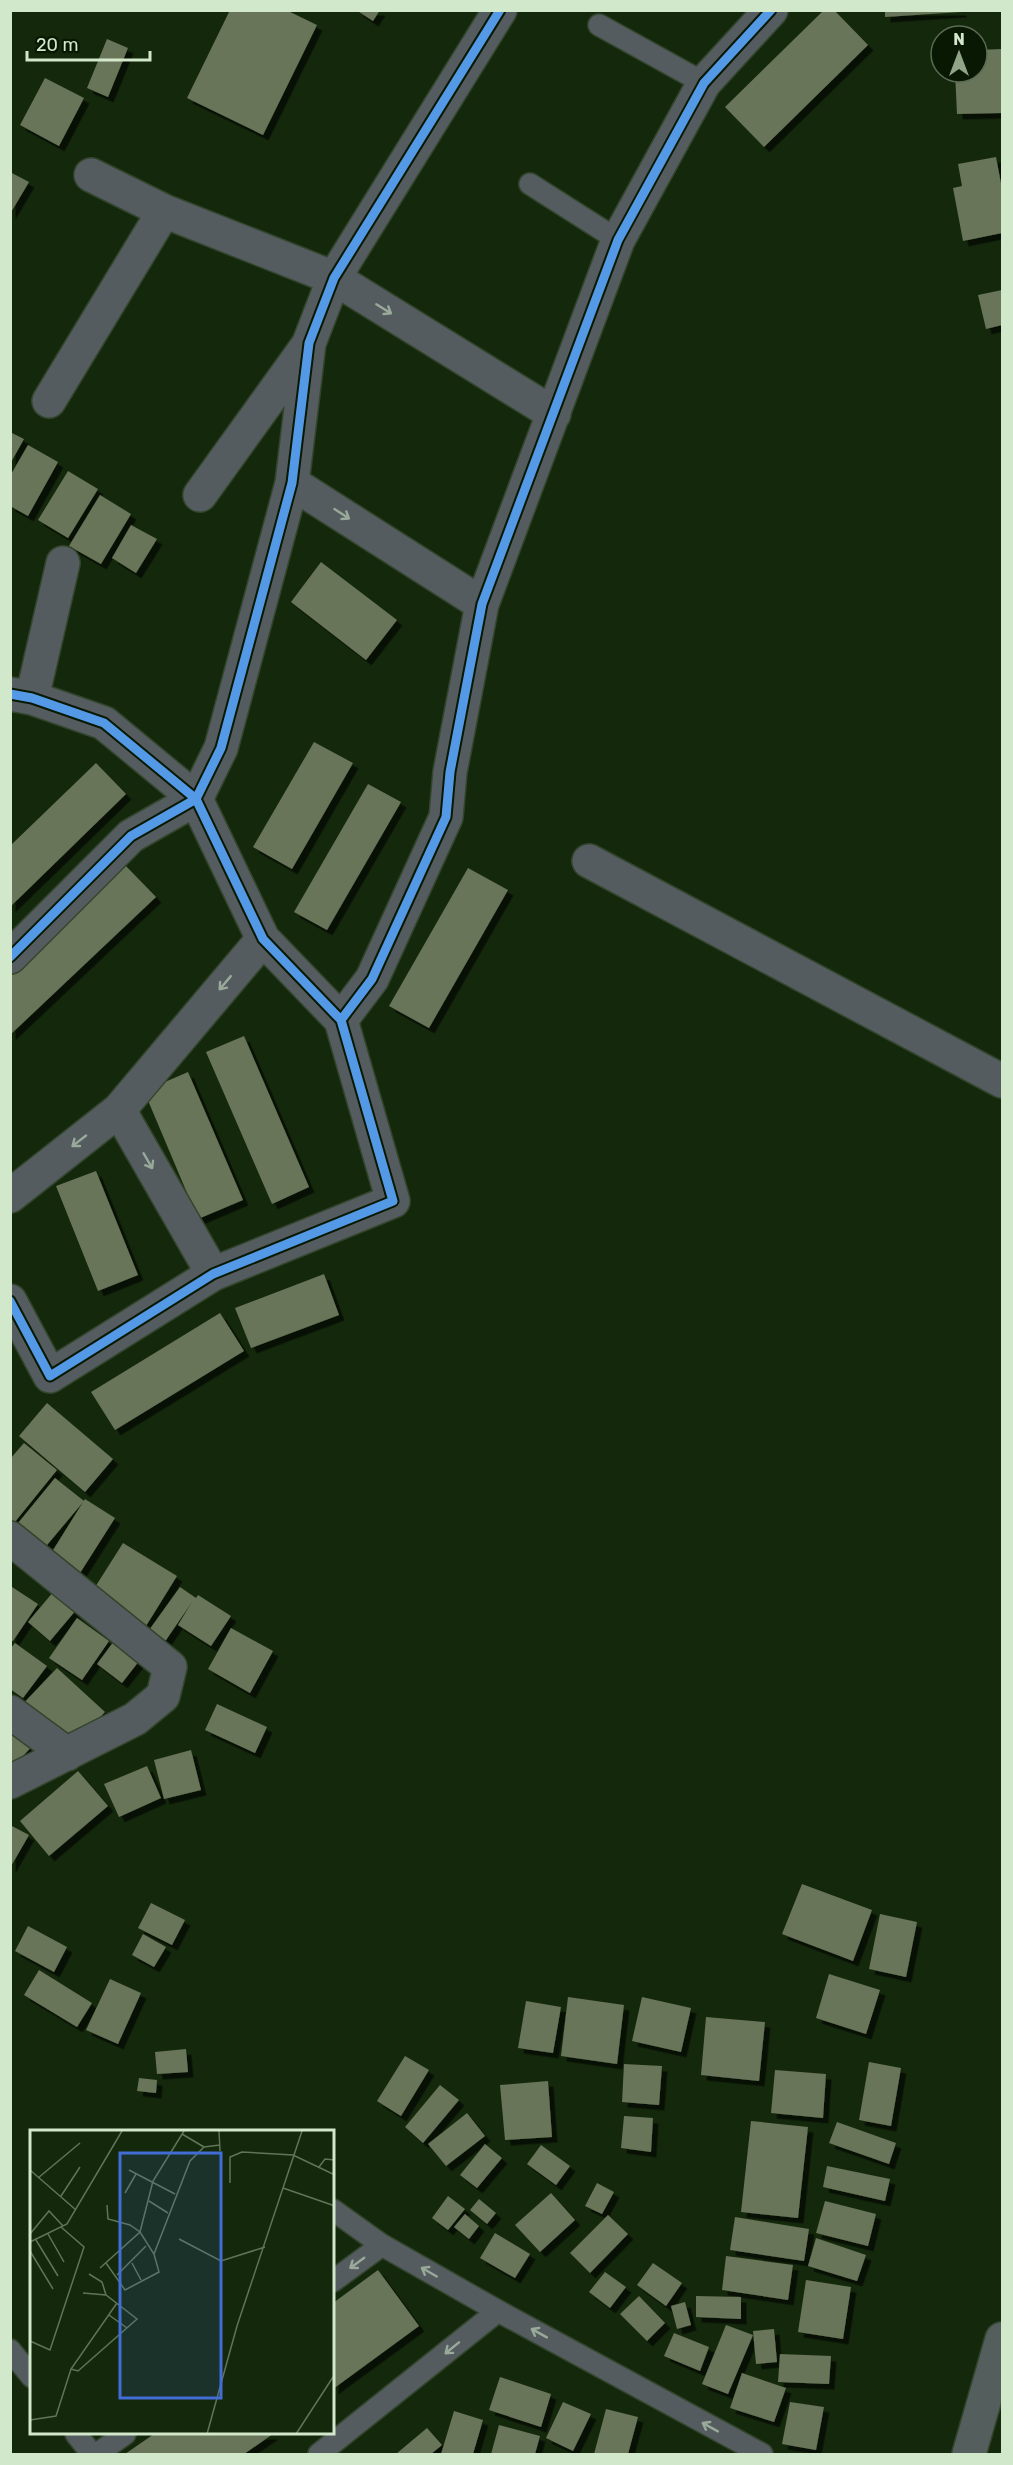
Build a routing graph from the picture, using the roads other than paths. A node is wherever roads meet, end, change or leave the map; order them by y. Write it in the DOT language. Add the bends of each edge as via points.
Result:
graph roads {
  1 [pos="500,10"];
  2 [pos="771,10"];
  3 [pos="598,25"];
  4 [pos="704,83"];
  5 [pos="91,176"];
  6 [pos="530,184"];
  7 [pos="164,211"];
  8 [pos="618,240"];
  9 [pos="334,278"];
  10 [pos="309,343"];
  11 [pos="49,401"];
  12 [pos="554,414"];
  13 [pos="292,483"];
  14 [pos="200,495"];
  15 [pos="63,563"];
  16 [pos="482,604"];
  17 [pos="21,696"];
  18 [pos="196,798"];
  19 [pos="589,861"];
  20 [pos="263,939"];
  21 [pos="10,957"];
  22 [pos="341,1020"];
  23 [pos="1002,1081"];
  24 [pos="119,1110"];
  25 [pos="10,1196"];
  26 [pos="213,1274"];
  27 [pos="10,1301"];
  28 [pos="10,1538"];
  29 [pos="10,1712"];
  30 [pos="67,1754"];
  31 [pos="10,1782"];
  32 [pos="334,2211"];
  33 [pos="381,2245"];
  34 [pos="334,2279"];
  35 [pos="498,2311"];
  36 [pos="1002,2339"];
  37 [pos="10,2350"];
  38 [pos="30,2375"];
  39 [pos="78,2435"];
  40 [pos="122,2435"];
  41 [pos="92,2454"];
  42 [pos="97,2454"];
  43 [pos="319,2454"];
  44 [pos="762,2454"];
  45 [pos="969,2454"];
  1 -- 9 [label="street"];
  2 -- 4 [label="street"];
  3 -- 4 [label="lane"];
  4 -- 8 [label="street"];
  5 -- 7 [label="street"];
  6 -- 8 [label="lane"];
  7 -- 9 [label="street"];
  7 -- 11 [label="street"];
  8 -- 12 [label="street"];
  9 -- 10 [label="street"];
  9 -- 12 [label="street, one-way"];
  10 -- 13 [label="street"];
  10 -- 14 [label="street"];
  12 -- 16 [label="street"];
  13 -- 16 [label="street, one-way"];
  13 -- 18 [label="street" via="221,748"];
  15 -- 17 [label="street"];
  16 -- 22 [label="street" via="450,772 446,817 372,979"];
  17 -- 18 [label="street" via="104,723"];
  18 -- 20 [label="street"];
  18 -- 21 [label="street" via="131,836"];
  19 -- 23 [label="street"];
  20 -- 22 [label="street"];
  20 -- 24 [label="street, one-way"];
  22 -- 26 [label="street" via="393,1201"];
  24 -- 25 [label="street, one-way"];
  24 -- 26 [label="street, one-way"];
  26 -- 27 [label="street" via="50,1376"];
  28 -- 30 [label="street" via="170,1667 162,1696 135,1719"];
  29 -- 30 [label="street"];
  30 -- 31 [label="street"];
  32 -- 33 [label="lane"];
  33 -- 34 [label="lane, one-way"];
  35 -- 33 [label="lane, one-way"];
  35 -- 43 [label="lane, one-way"];
  44 -- 35 [label="lane, one-way"];
  36 -- 45 [label="main road"];
  37 -- 38 [label="lane"];
  39 -- 41 [label="lane"];
  40 -- 42 [label="lane"];
}
